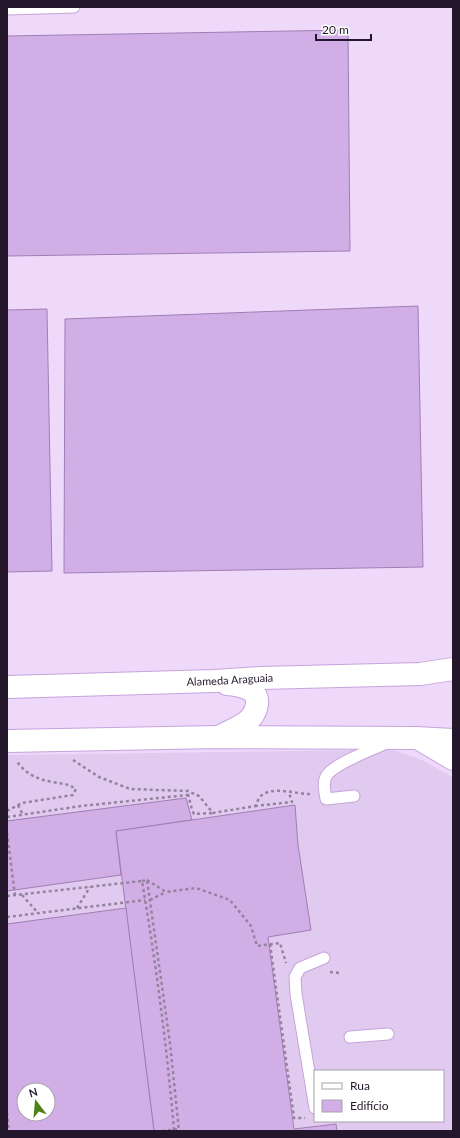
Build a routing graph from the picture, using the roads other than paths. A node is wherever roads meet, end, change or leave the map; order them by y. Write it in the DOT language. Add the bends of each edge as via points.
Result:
graph roads {
  1 [pos="74,7"];
  2 [pos="7,9"];
  3 [pos="453,669"];
  4 [pos="214,682"];
  5 [pos="7,686"];
  6 [pos="218,737"];
  7 [pos="406,738"];
  8 [pos="9,740"];
  9 [pos="453,740"];
  10 [pos="453,759"];
  11 [pos="354,796"];
  12 [pos="324,958"];
  13 [pos="388,1034"];
  14 [pos="350,1038"];
  15 [pos="314,1102"];
  1 -- 2 [label="lane"];
  3 -- 4 [label="main road, Alameda Araguaia" via="420,674 261,678"];
  4 -- 5 [label="main road, Alameda Araguaia"];
  4 -- 6 [label="main road" via="247,688 258,700 256,712 248,721"];
  6 -- 7 [label="main road"];
  6 -- 8 [label="main road"];
  7 -- 9 [label="main road"];
  7 -- 10 [label="main road"];
  7 -- 11 [label="lane" via="335,768 327,775 324,783 325,797"];
  12 -- 15 [label="lane" via="300,968 295,977"];
  13 -- 14 [label="lane"];
}
